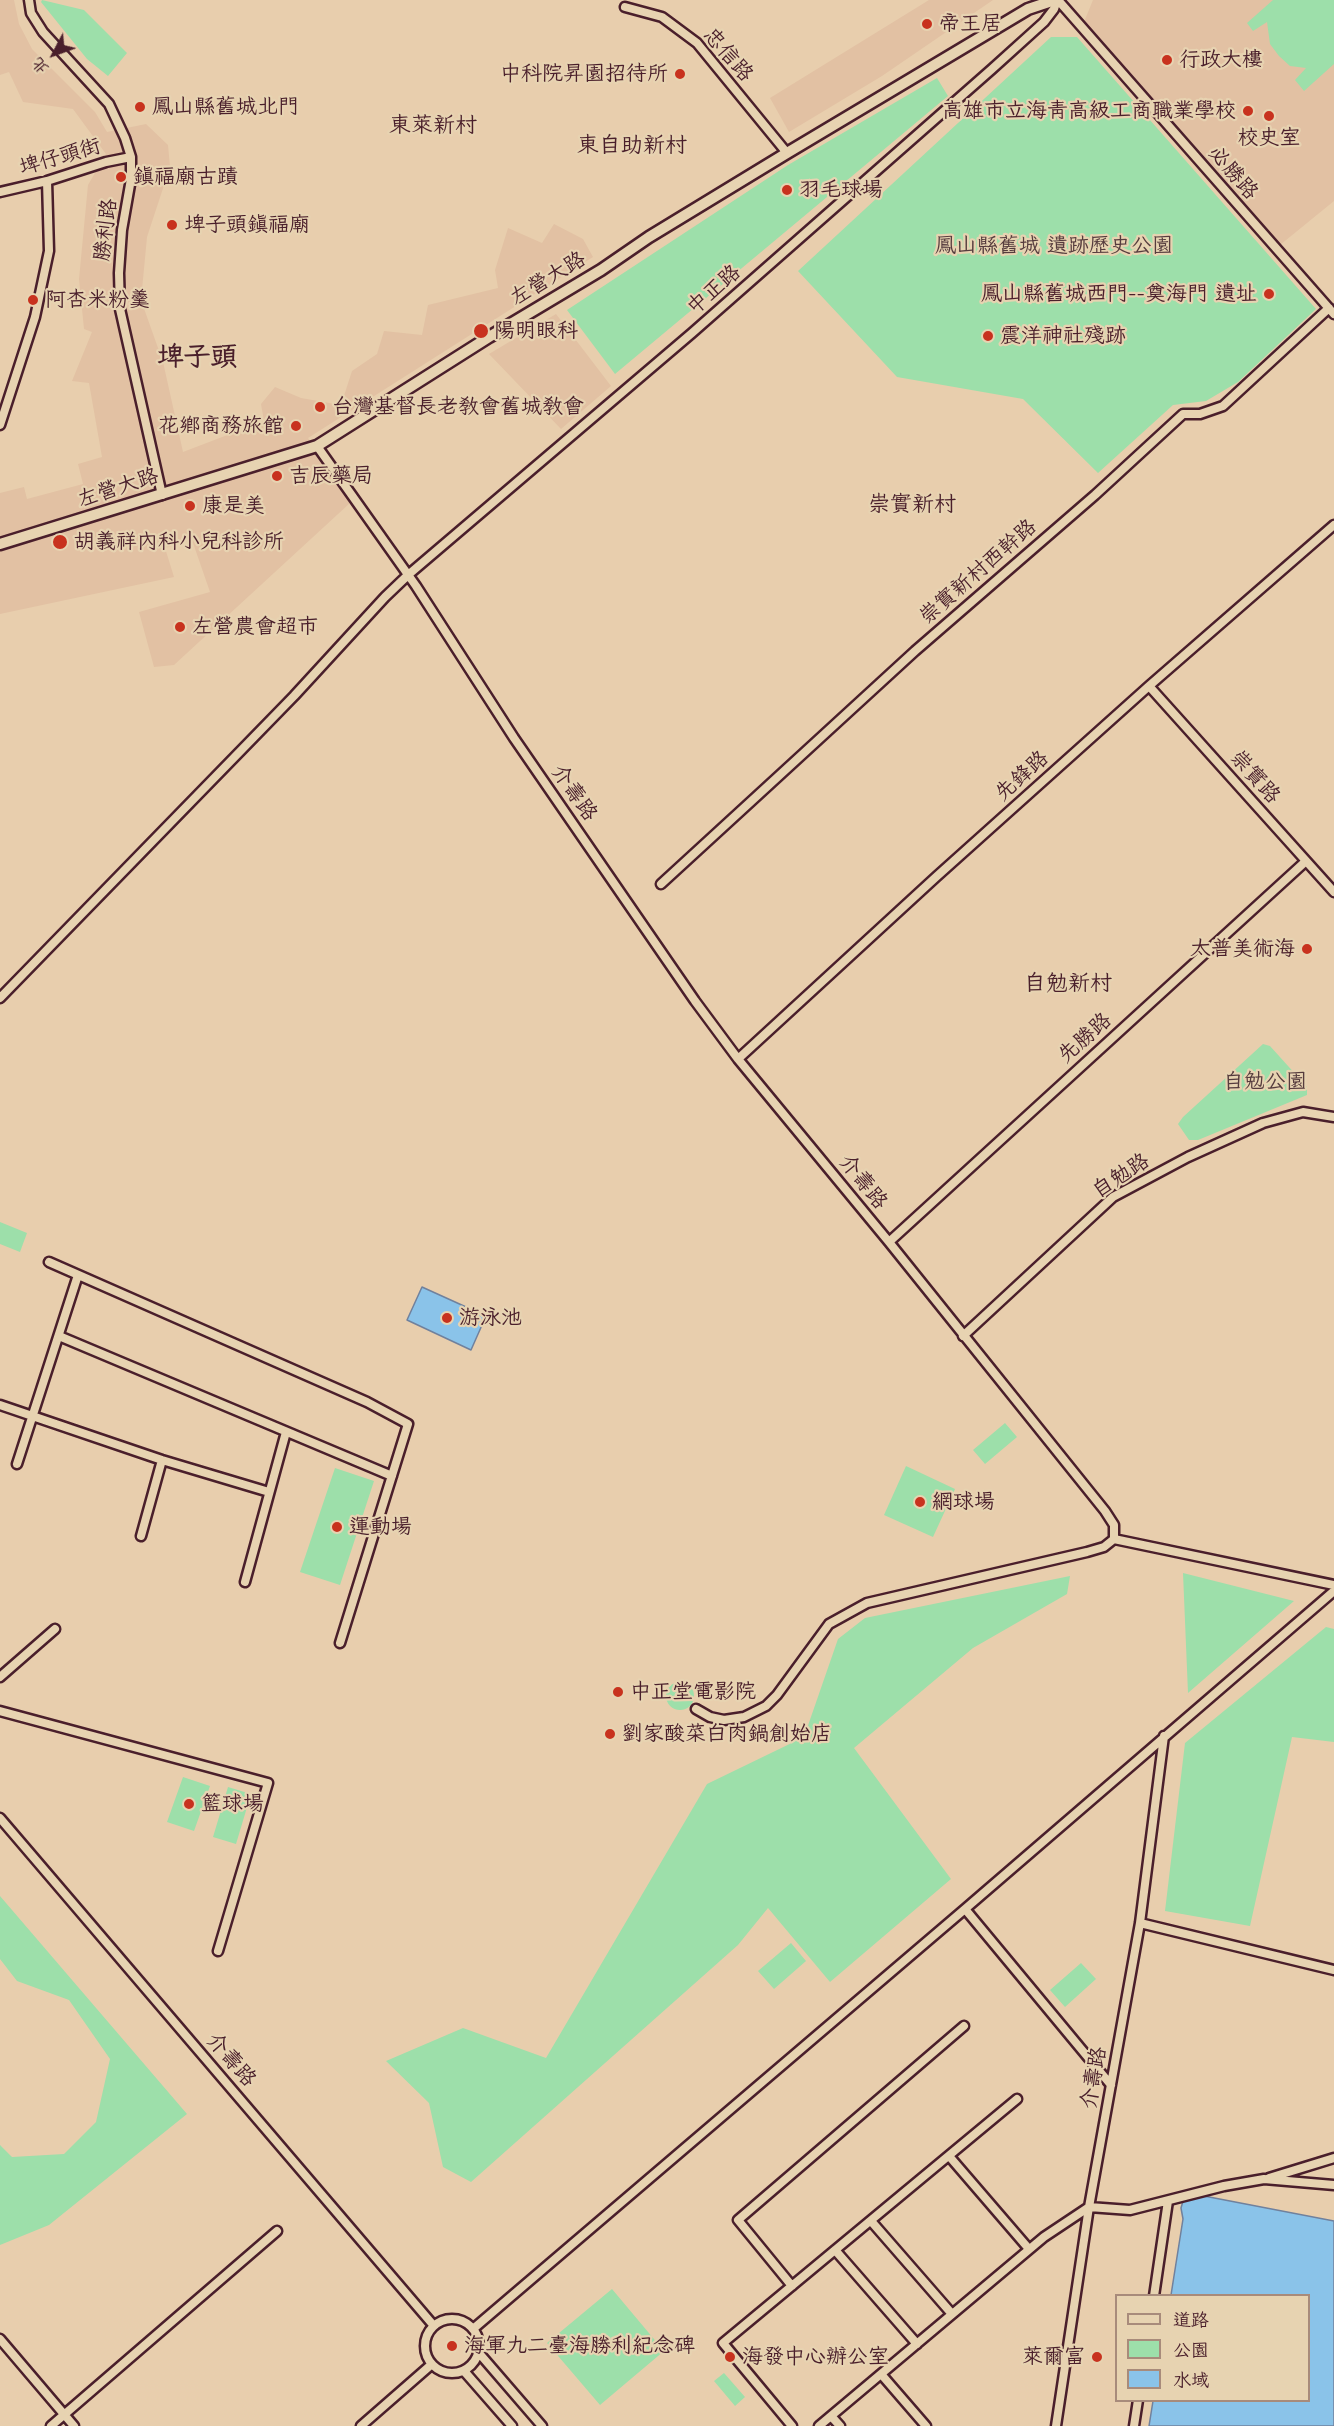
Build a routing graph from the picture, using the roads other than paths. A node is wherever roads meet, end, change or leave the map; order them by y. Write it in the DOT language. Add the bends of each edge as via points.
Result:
graph roads {
  1 [pos="29,0"];
  2 [pos="1057,0"];
  3 [pos="625,7"];
  4 [pos="787,153"];
  5 [pos="130,157"];
  6 [pos="48,181"];
  7 [pos="0,192"];
  8 [pos="1331,311"];
  9 [pos="0,425"];
  10 [pos="317,446"];
  11 [pos="162,495"];
  12 [pos="1334,525"];
  13 [pos="0,544"];
  14 [pos="408,575"];
  15 [pos="1149,686"];
  16 [pos="1306,861"];
  17 [pos="661,884"];
  18 [pos="1334,892"];
  19 [pos="0,998"];
  20 [pos="738,1059"];
  21 [pos="1334,1117"];
  22 [pos="889,1242"];
  23 [pos="49,1262"];
  24 [pos="78,1275"];
  25 [pos="58,1336"];
  26 [pos="963,1336"];
  27 [pos="0,1405"];
  28 [pos="33,1414"];
  29 [pos="286,1432"];
  30 [pos="162,1460"];
  31 [pos="17,1464"];
  32 [pos="392,1476"];
  33 [pos="269,1492"];
  34 [pos="141,1536"];
  35 [pos="1114,1539"];
  36 [pos="246,1582"];
  37 [pos="1334,1585"];
  38 [pos="1334,1591"];
  39 [pos="55,1629"];
  40 [pos="340,1643"];
  41 [pos="0,1677"];
  42 [pos="696,1709"];
  43 [pos="0,1711"];
  44 [pos="1164,1736"];
  45 [pos="0,1818"];
  46 [pos="965,1909"];
  47 [pos="1140,1923"];
  48 [pos="218,1951"];
  49 [pos="1334,1970"];
  50 [pos="964,2026"];
  51 [pos="1112,2085"];
  52 [pos="1017,2099"];
  53 [pos="949,2156"];
  54 [pos="1334,2158"];
  55 [pos="1264,2180"];
  56 [pos="1334,2185"];
  57 [pos="1168,2201"];
  58 [pos="1089,2207"];
  59 [pos="871,2221"];
  60 [pos="277,2231"];
  61 [pos="1029,2249"];
  62 [pos="835,2250"];
  63 [pos="792,2286"];
  64 [pos="1154,2294"];
  65 [pos="952,2314"];
  66 [pos="434,2326"];
  67 [pos="473,2329"];
  68 [pos="0,2339"];
  69 [pos="917,2344"];
  70 [pos="479,2353"];
  71 [pos="432,2364"];
  72 [pos="464,2371"];
  73 [pos="881,2374"];
  74 [pos="1138,2402"];
  75 [pos="65,2415"];
  76 [pos="831,2416"];
  77 [pos="51,2426"];
  78 [pos="74,2426"];
  79 [pos="361,2426"];
  80 [pos="512,2426"];
  81 [pos="542,2426"];
  82 [pos="792,2426"];
  83 [pos="819,2426"];
  84 [pos="840,2426"];
  85 [pos="926,2426"];
  86 [pos="1056,2426"];
  87 [pos="1134,2426"];
  1 -- 5 [label="street, 勝利路" via="31,13 42,32 109,104"];
  2 -- 4 [label="street, 左營大路" via="1028,9"];
  2 -- 8 [label="street, 必勝路"];
  2 -- 14 [label="street, 中正路" via="1044,22 992,69 692,333"];
  3 -- 4 [label="street, 忠信路" via="662,17 697,43"];
  4 -- 10 [label="street, 左營大路"];
  5 -- 6 [label="street, 埤仔頭街"];
  5 -- 11 [label="street, 勝利路" via="131,179 119,273 120,309"];
  6 -- 7 [label="street, 埤仔頭街"];
  6 -- 9 [label="street" via="49,251 35,317"];
  8 -- 17 [label="street, 崇實新村西幹路" via="1223,406 1200,414 1183,414 930,637"];
  10 -- 11 [label="street, 左營大路"];
  10 -- 14 [label="street, 介壽路"];
  11 -- 13 [label="street, 左營大路"];
  12 -- 15 [label="street, 先鋒路"];
  14 -- 19 [label="street, 中正路"];
  14 -- 20 [label="street, 介壽路" via="514,738"];
  15 -- 16 [label="street, 崇實路"];
  15 -- 20 [label="street, 先鋒路"];
  16 -- 18 [label="street, 崇實路"];
  16 -- 22 [label="street, 先勝路"];
  20 -- 22 [label="street, 介壽路"];
  21 -- 26 [label="street, 自勉路" via="1303,1112 1263,1123 1113,1197"];
  22 -- 26 [label="street, 介壽路"];
  23 -- 24 [label="street"];
  24 -- 25 [label="street"];
  24 -- 32 [label="street" via="367,1402 408,1424"];
  25 -- 28 [label="street"];
  25 -- 29 [label="street"];
  26 -- 35 [label="street, 介壽路" via="1105,1511 1113,1525"];
  27 -- 28 [label="street"];
  28 -- 30 [label="street"];
  28 -- 31 [label="street"];
  29 -- 32 [label="street"];
  29 -- 33 [label="street"];
  30 -- 33 [label="street"];
  30 -- 34 [label="street"];
  32 -- 40 [label="street"];
  33 -- 36 [label="street"];
  35 -- 37 [label="street"];
  35 -- 42 [label="street" via="1087,1552 867,1603 829,1624 766,1706 744,1717 724,1720"];
  38 -- 44 [label="street"];
  39 -- 41 [label="street"];
  43 -- 48 [label="street" via="268,1783"];
  44 -- 46 [label="street"];
  44 -- 47 [label="street, 介壽路"];
  45 -- 66 [label="street, 介壽路"];
  46 -- 51 [label="street"];
  46 -- 67 [label="street"];
  47 -- 49 [label="street"];
  47 -- 51 [label="street, 介壽路"];
  50 -- 63 [label="street" via="738,2220"];
  51 -- 58 [label="street, 介壽路"];
  52 -- 53 [label="street"];
  53 -- 59 [label="street"];
  53 -- 61 [label="street"];
  54 -- 55 [label="street"];
  55 -- 56 [label="street"];
  55 -- 57 [label="street"];
  57 -- 58 [label="street" via="1130,2210"];
  57 -- 64 [label="street"];
  58 -- 61 [label="street"];
  58 -- 86 [label="street, 介壽路"];
  59 -- 62 [label="street"];
  59 -- 65 [label="street"];
  60 -- 75 [label="street"];
  61 -- 65 [label="street"];
  62 -- 63 [label="street"];
  62 -- 69 [label="street"];
  63 -- 82 [label="street" via="723,2343"];
  65 -- 69 [label="street"];
  66 -- 67 [label="street" via="450,2319"];
  66 -- 71 [label="street" via="425,2349"];
  67 -- 70 [label="street"];
  68 -- 75 [label="street"];
  69 -- 73 [label="street"];
  70 -- 72 [label="street"];
  70 -- 81 [label="street"];
  71 -- 72 [label="street" via="447,2373"];
  71 -- 79 [label="street"];
  72 -- 80 [label="street"];
  73 -- 76 [label="street"];
  73 -- 85 [label="street"];
  74 -- 87 [label="street"];
  75 -- 77 [label="street"];
  75 -- 78 [label="street"];
  76 -- 83 [label="street"];
  76 -- 84 [label="street"];
}
